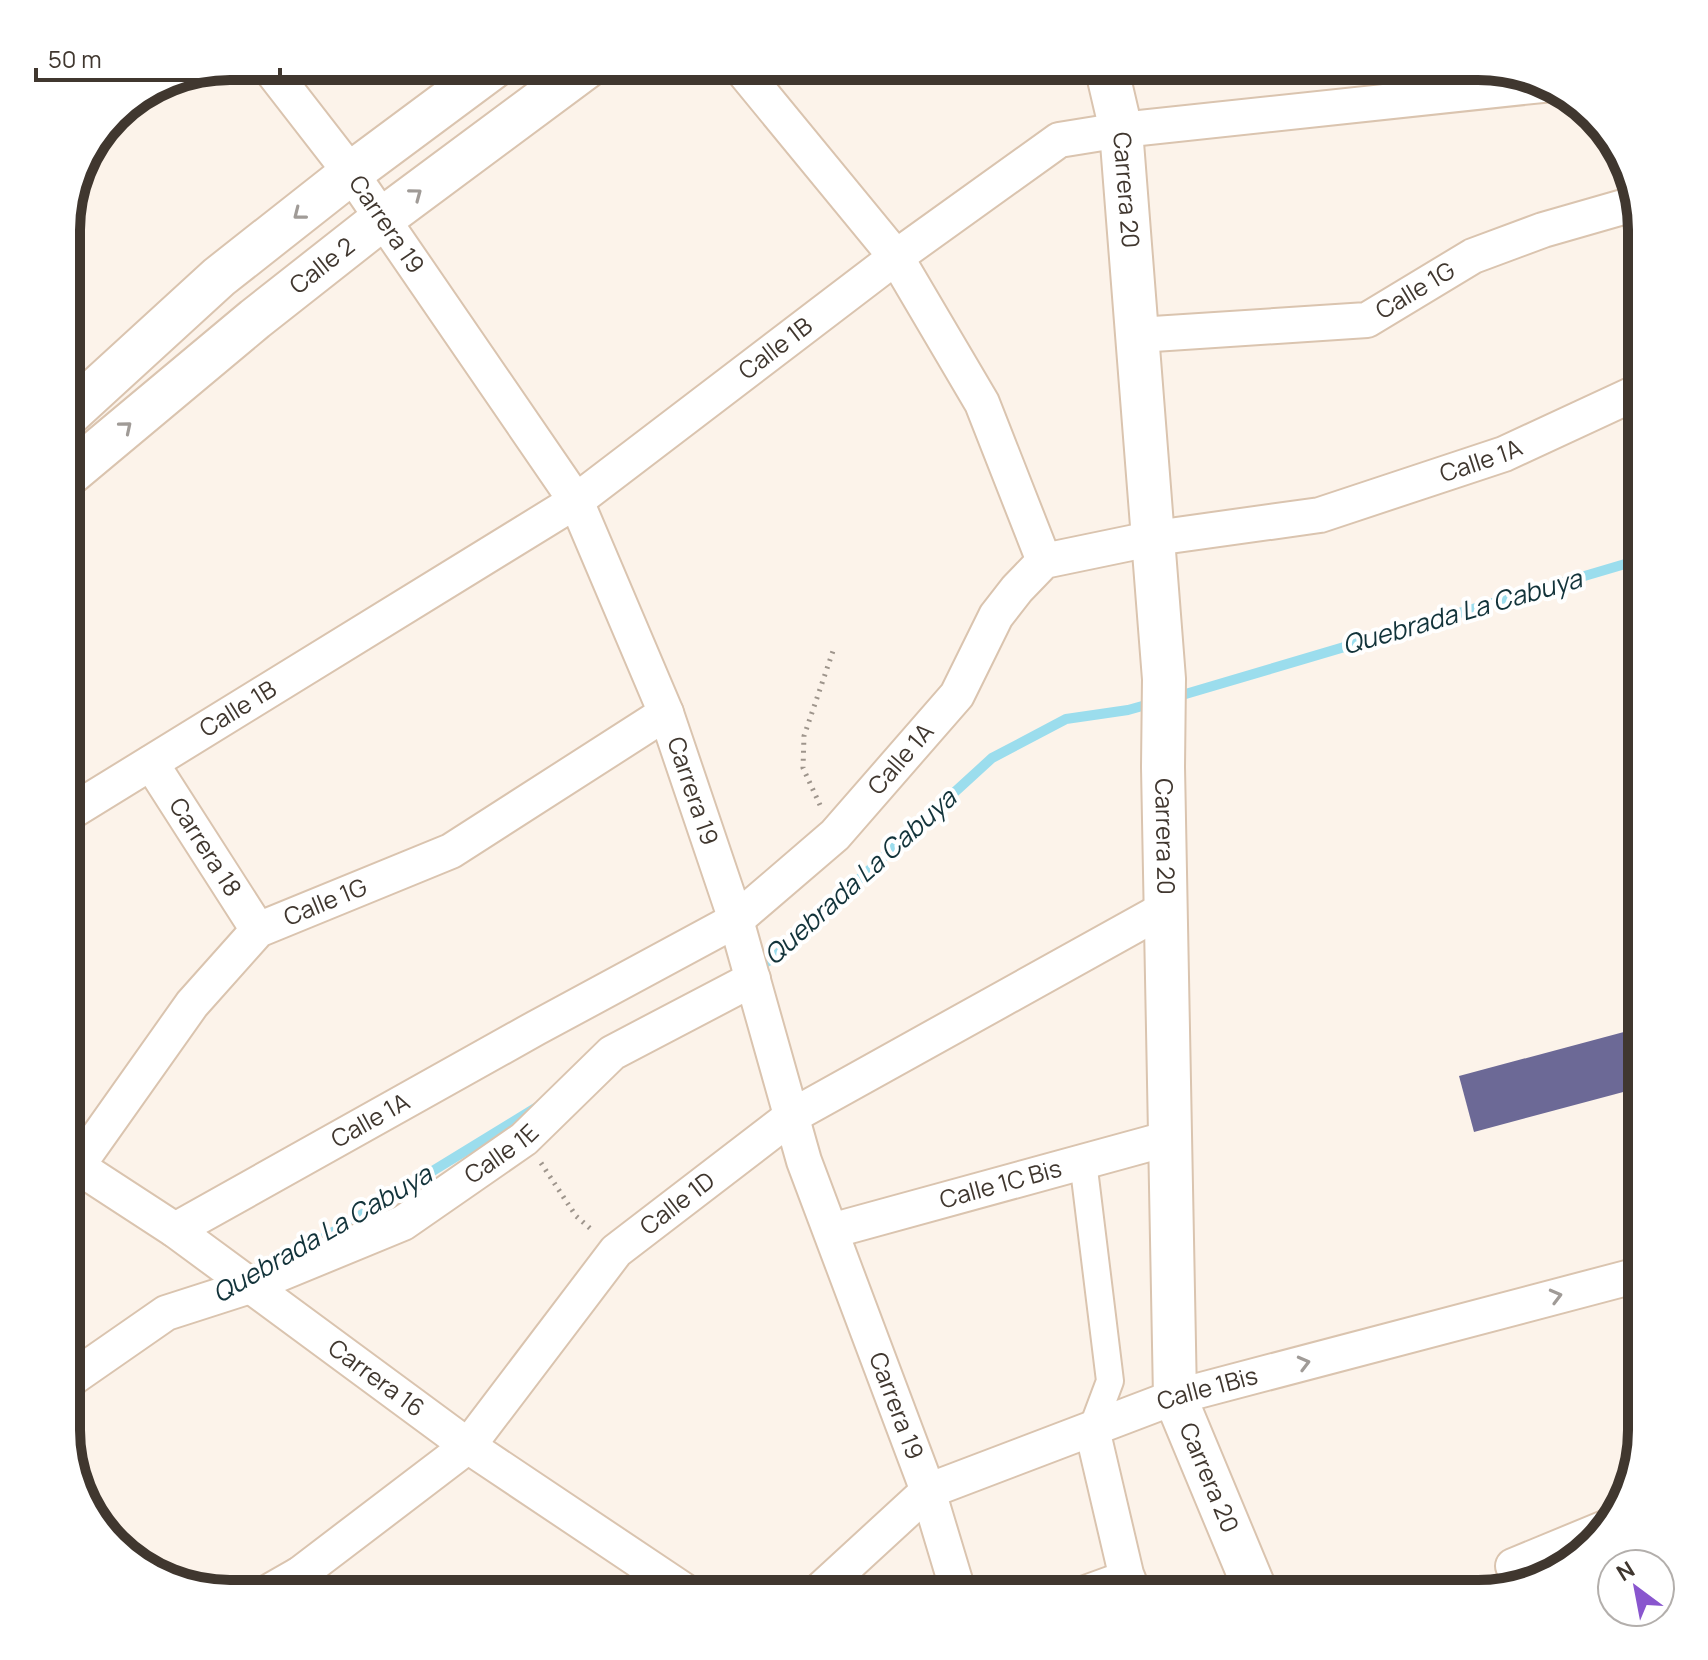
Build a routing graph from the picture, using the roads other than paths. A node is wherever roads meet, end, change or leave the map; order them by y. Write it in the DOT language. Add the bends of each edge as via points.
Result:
graph roads {
  1 [pos="279,80"];
  2 [pos="476,80"];
  3 [pos="569,80"];
  4 [pos="751,80"];
  5 [pos="1109,80"];
  6 [pos="1477,80"];
  7 [pos="1121,130"];
  8 [pos="351,173"];
  9 [pos="1626,206"];
  10 [pos="382,219"];
  11 [pos="896,257"];
  12 [pos="1138,335"];
  13 [pos="1628,396"];
  14 [pos="80,404"];
  15 [pos="80,465"];
  16 [pos="576,501"];
  17 [pos="1155,538"];
  18 [pos="1044,561"];
  19 [pos="666,713"];
  20 [pos="151,763"];
  21 [pos="80,806"];
  22 [pos="1168,907"];
  23 [pos="258,930"];
  24 [pos="747,962"];
  25 [pos="792,1116"];
  26 [pos="1170,1138"];
  27 [pos="80,1155"];
  28 [pos="1083,1161"];
  29 [pos="80,1175"];
  30 [pos="175,1230"];
  31 [pos="831,1231"];
  32 [pos="1628,1278"];
  33 [pos="243,1281"];
  34 [pos="80,1373"];
  35 [pos="1175,1397"];
  36 [pos="1092,1429"];
  37 [pos="468,1446"];
  38 [pos="928,1491"];
  39 [pos="1583,1537"];
  40 [pos="1513,1566"];
  41 [pos="315,1580"];
  42 [pos="668,1580"];
  43 [pos="831,1580"];
  44 [pos="955,1580"];
  45 [pos="1129,1580"];
  46 [pos="1251,1580"];
  1 -- 8 [label="street, Carrera 19"];
  2 -- 8 [label="street"];
  10 -- 3 [label="street, Calle 2, one-way"];
  4 -- 11 [label="street"];
  5 -- 7 [label="street, Carrera 20"];
  6 -- 7 [label="street, Calle 1B"];
  7 -- 11 [label="street, Calle 1B" via="1059,140"];
  7 -- 12 [label="street, Carrera 20"];
  8 -- 10 [label="street, Carrera 19"];
  8 -- 14 [label="street, one-way" via="219,277"];
  9 -- 12 [label="street, Calle 1G" via="1473,256 1367,320"];
  15 -- 10 [label="street, Calle 2, one-way"];
  10 -- 16 [label="street, Carrera 19"];
  11 -- 16 [label="street, Calle 1B"];
  11 -- 18 [label="street" via="982,403"];
  12 -- 17 [label="street, Carrera 20"];
  13 -- 17 [label="street, Calle 1A" via="1504,454 1320,515"];
  16 -- 19 [label="street, Carrera 19"];
  16 -- 20 [label="street, Calle 1B"];
  17 -- 18 [label="street, Calle 1A"];
  17 -- 22 [label="street, Carrera 20" via="1164,679"];
  18 -- 24 [label="street, Calle 1A" via="996,616 957,695 835,835"];
  19 -- 23 [label="street, Calle 1G" via="451,851"];
  19 -- 24 [label="street, Carrera 19"];
  20 -- 21 [label="street, Calle 1B"];
  20 -- 23 [label="street, Carrera 18"];
  22 -- 25 [label="street, Calle 1D"];
  22 -- 26 [label="street, Carrera 20"];
  23 -- 27 [label="street, Calle 1G" via="192,1004"];
  24 -- 25 [label="street, Carrera 19"];
  24 -- 30 [label="street, Calle 1A" via="536,1028"];
  24 -- 33 [label="street, Calle 1E" via="612,1053 535,1129 403,1223"];
  25 -- 31 [label="street, Carrera 19"];
  25 -- 37 [label="street, Calle 1D" via="616,1251"];
  26 -- 28 [label="street, Calle 1C Bis"];
  26 -- 35 [label="street, Carrera 20"];
  28 -- 31 [label="street, Calle 1C Bis"];
  28 -- 36 [label="street" via="1110,1381"];
  29 -- 30 [label="street, Carrera 16"];
  30 -- 33 [label="street, Carrera 16"];
  31 -- 38 [label="street, Carrera 19"];
  35 -- 32 [label="street, Calle 1Bis, one-way"];
  33 -- 34 [label="street, Calle 1E" via="166,1313"];
  33 -- 37 [label="street, Carrera 16"];
  35 -- 36 [label="street, Calle 1Bis"];
  35 -- 46 [label="street, Carrera 20"];
  36 -- 38 [label="street, Calle 1Bis"];
  36 -- 45 [label="street"];
  37 -- 41 [label="street, Calle 1D"];
  37 -- 42 [label="street, Carrera 16"];
  38 -- 43 [label="street, Calle 1Bis"];
  38 -- 44 [label="street, Carrera 19"];
  39 -- 40 [label="street"];
}
